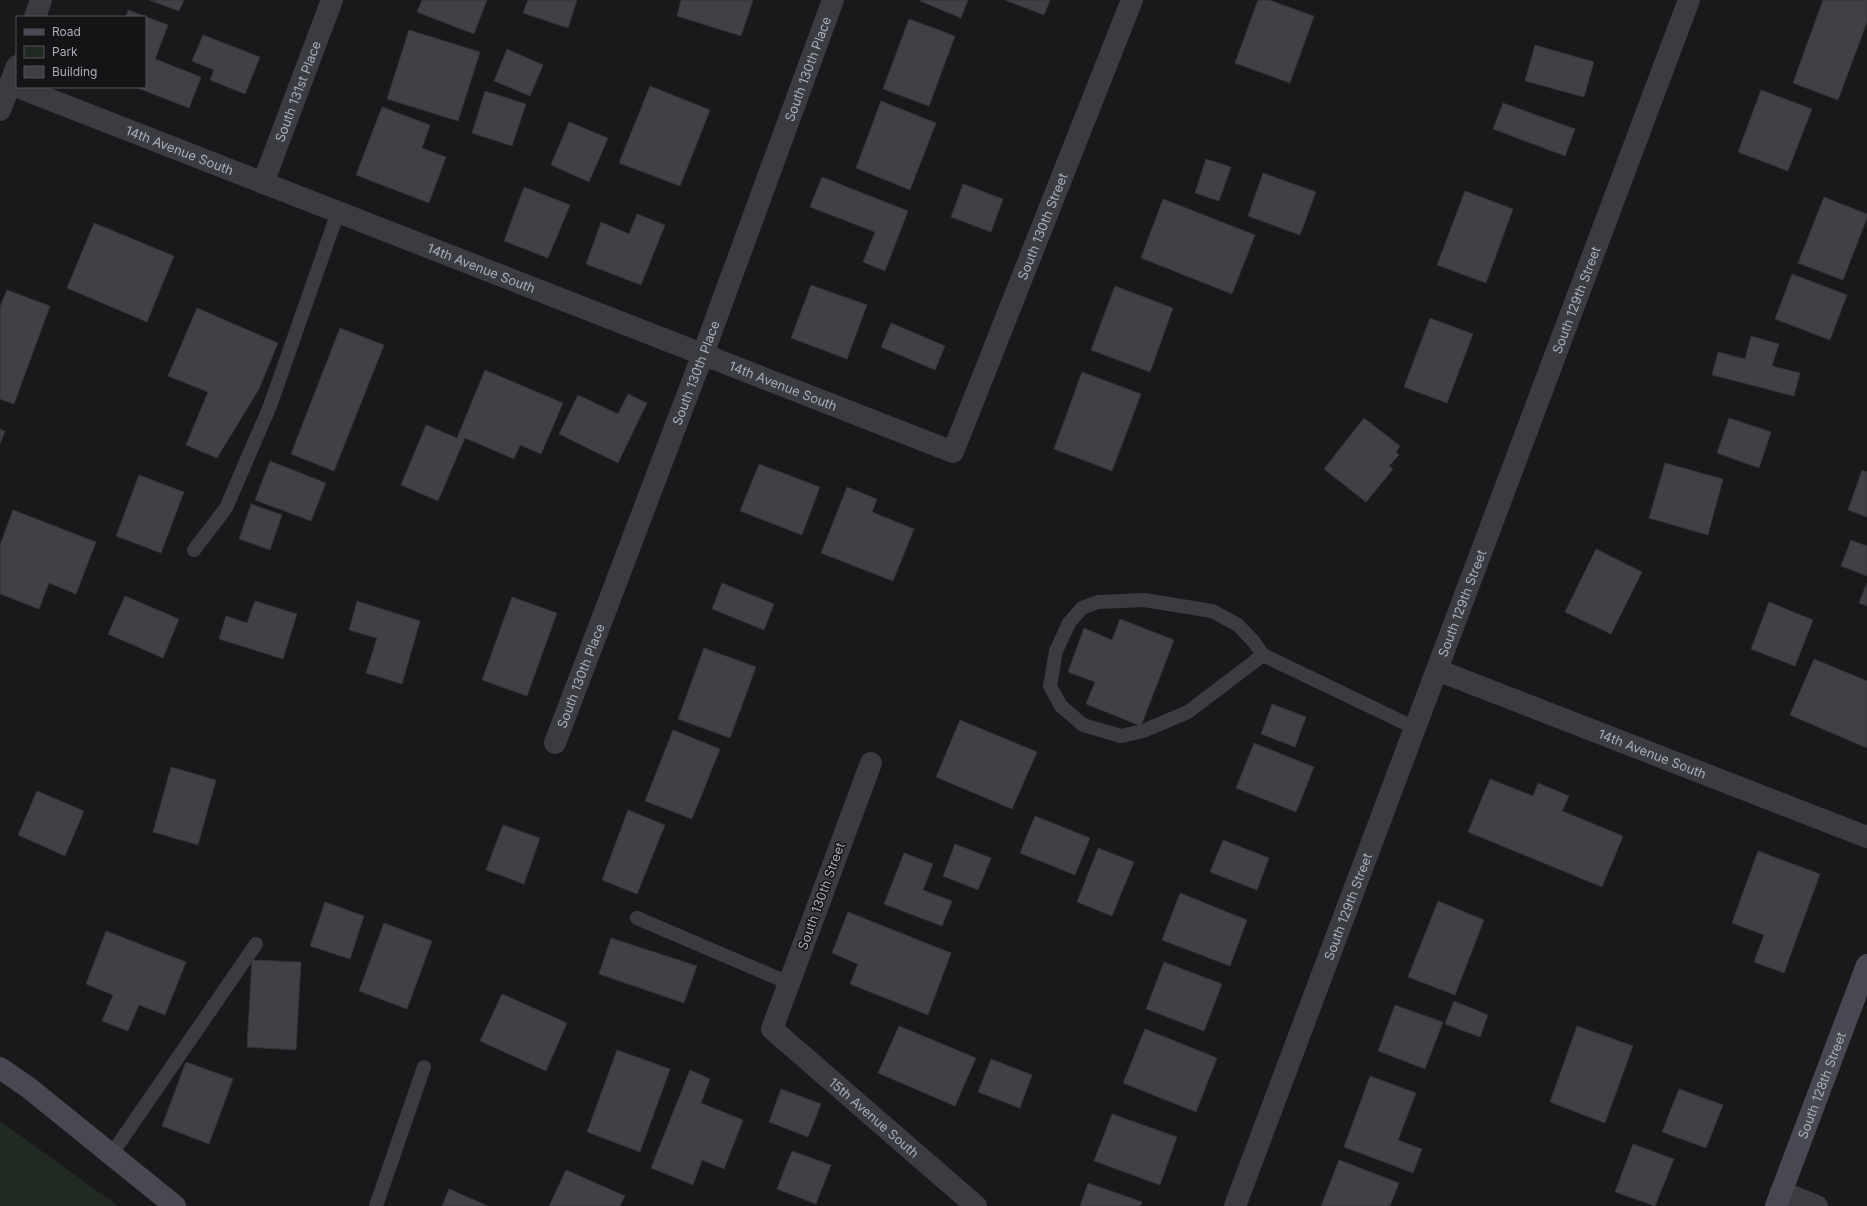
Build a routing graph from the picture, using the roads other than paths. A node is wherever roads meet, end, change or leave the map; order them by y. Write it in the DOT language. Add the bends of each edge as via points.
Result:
graph roads {
  1 [pos="41,0"];
  2 [pos="332,0"];
  3 [pos="834,0"];
  4 [pos="1132,0"];
  5 [pos="1689,0"];
  6 [pos="35,16"];
  7 [pos="14,75"];
  8 [pos="44,88"];
  9 [pos="0,110"];
  10 [pos="263,183"];
  11 [pos="338,212"];
  12 [pos="704,354"];
  13 [pos="954,452"];
  14 [pos="194,550"];
  15 [pos="1263,655"];
  16 [pos="1437,670"];
  17 [pos="1415,728"];
  18 [pos="555,744"];
  19 [pos="871,763"];
  20 [pos="1867,837"];
  21 [pos="637,918"];
  22 [pos="256,944"];
  23 [pos="1867,965"];
  24 [pos="789,983"];
  25 [pos="772,1029"];
  26 [pos="424,1067"];
  27 [pos="0,1068"];
  28 [pos="111,1155"];
  29 [pos="1779,1199"];
  30 [pos="175,1206"];
  31 [pos="376,1206"];
  32 [pos="976,1206"];
  33 [pos="1235,1206"];
  34 [pos="1817,1206"];
  1 -- 6 [label="street"];
  2 -- 10 [label="street, South 131st Place"];
  3 -- 12 [label="street, South 130th Place"];
  4 -- 13 [label="street, South 130th Street"];
  5 -- 16 [label="street, South 129th Street"];
  7 -- 9 [label="street"];
  8 -- 10 [label="street, 14th Avenue South"];
  10 -- 11 [label="street, 14th Avenue South"];
  11 -- 12 [label="street, 14th Avenue South"];
  11 -- 14 [label="lane" via="267,413 226,508"];
  12 -- 13 [label="street, 14th Avenue South"];
  12 -- 18 [label="street, South 130th Place"];
  15 -- 15 [label="lane" via="1238,625 1212,611 1144,600 1098,602 1082,608 1069,623 1056,651 1050,686 1061,706 1083,725 1121,736 1143,731 1188,712"];
  15 -- 17 [label="lane"];
  16 -- 17 [label="street, South 129th Street"];
  16 -- 20 [label="street, 14th Avenue South"];
  17 -- 33 [label="street, South 129th Street"];
  19 -- 24 [label="street, South 130th Street"];
  21 -- 24 [label="lane"];
  22 -- 28 [label="lane"];
  23 -- 29 [label="main road, South 128th Street"];
  24 -- 25 [label="street, South 130th Street"];
  25 -- 32 [label="street, 15th Avenue South"];
  26 -- 31 [label="lane"];
  27 -- 28 [label="main road" via="29,1088"];
  28 -- 30 [label="main road"];
  29 -- 34 [label="street"];
}
